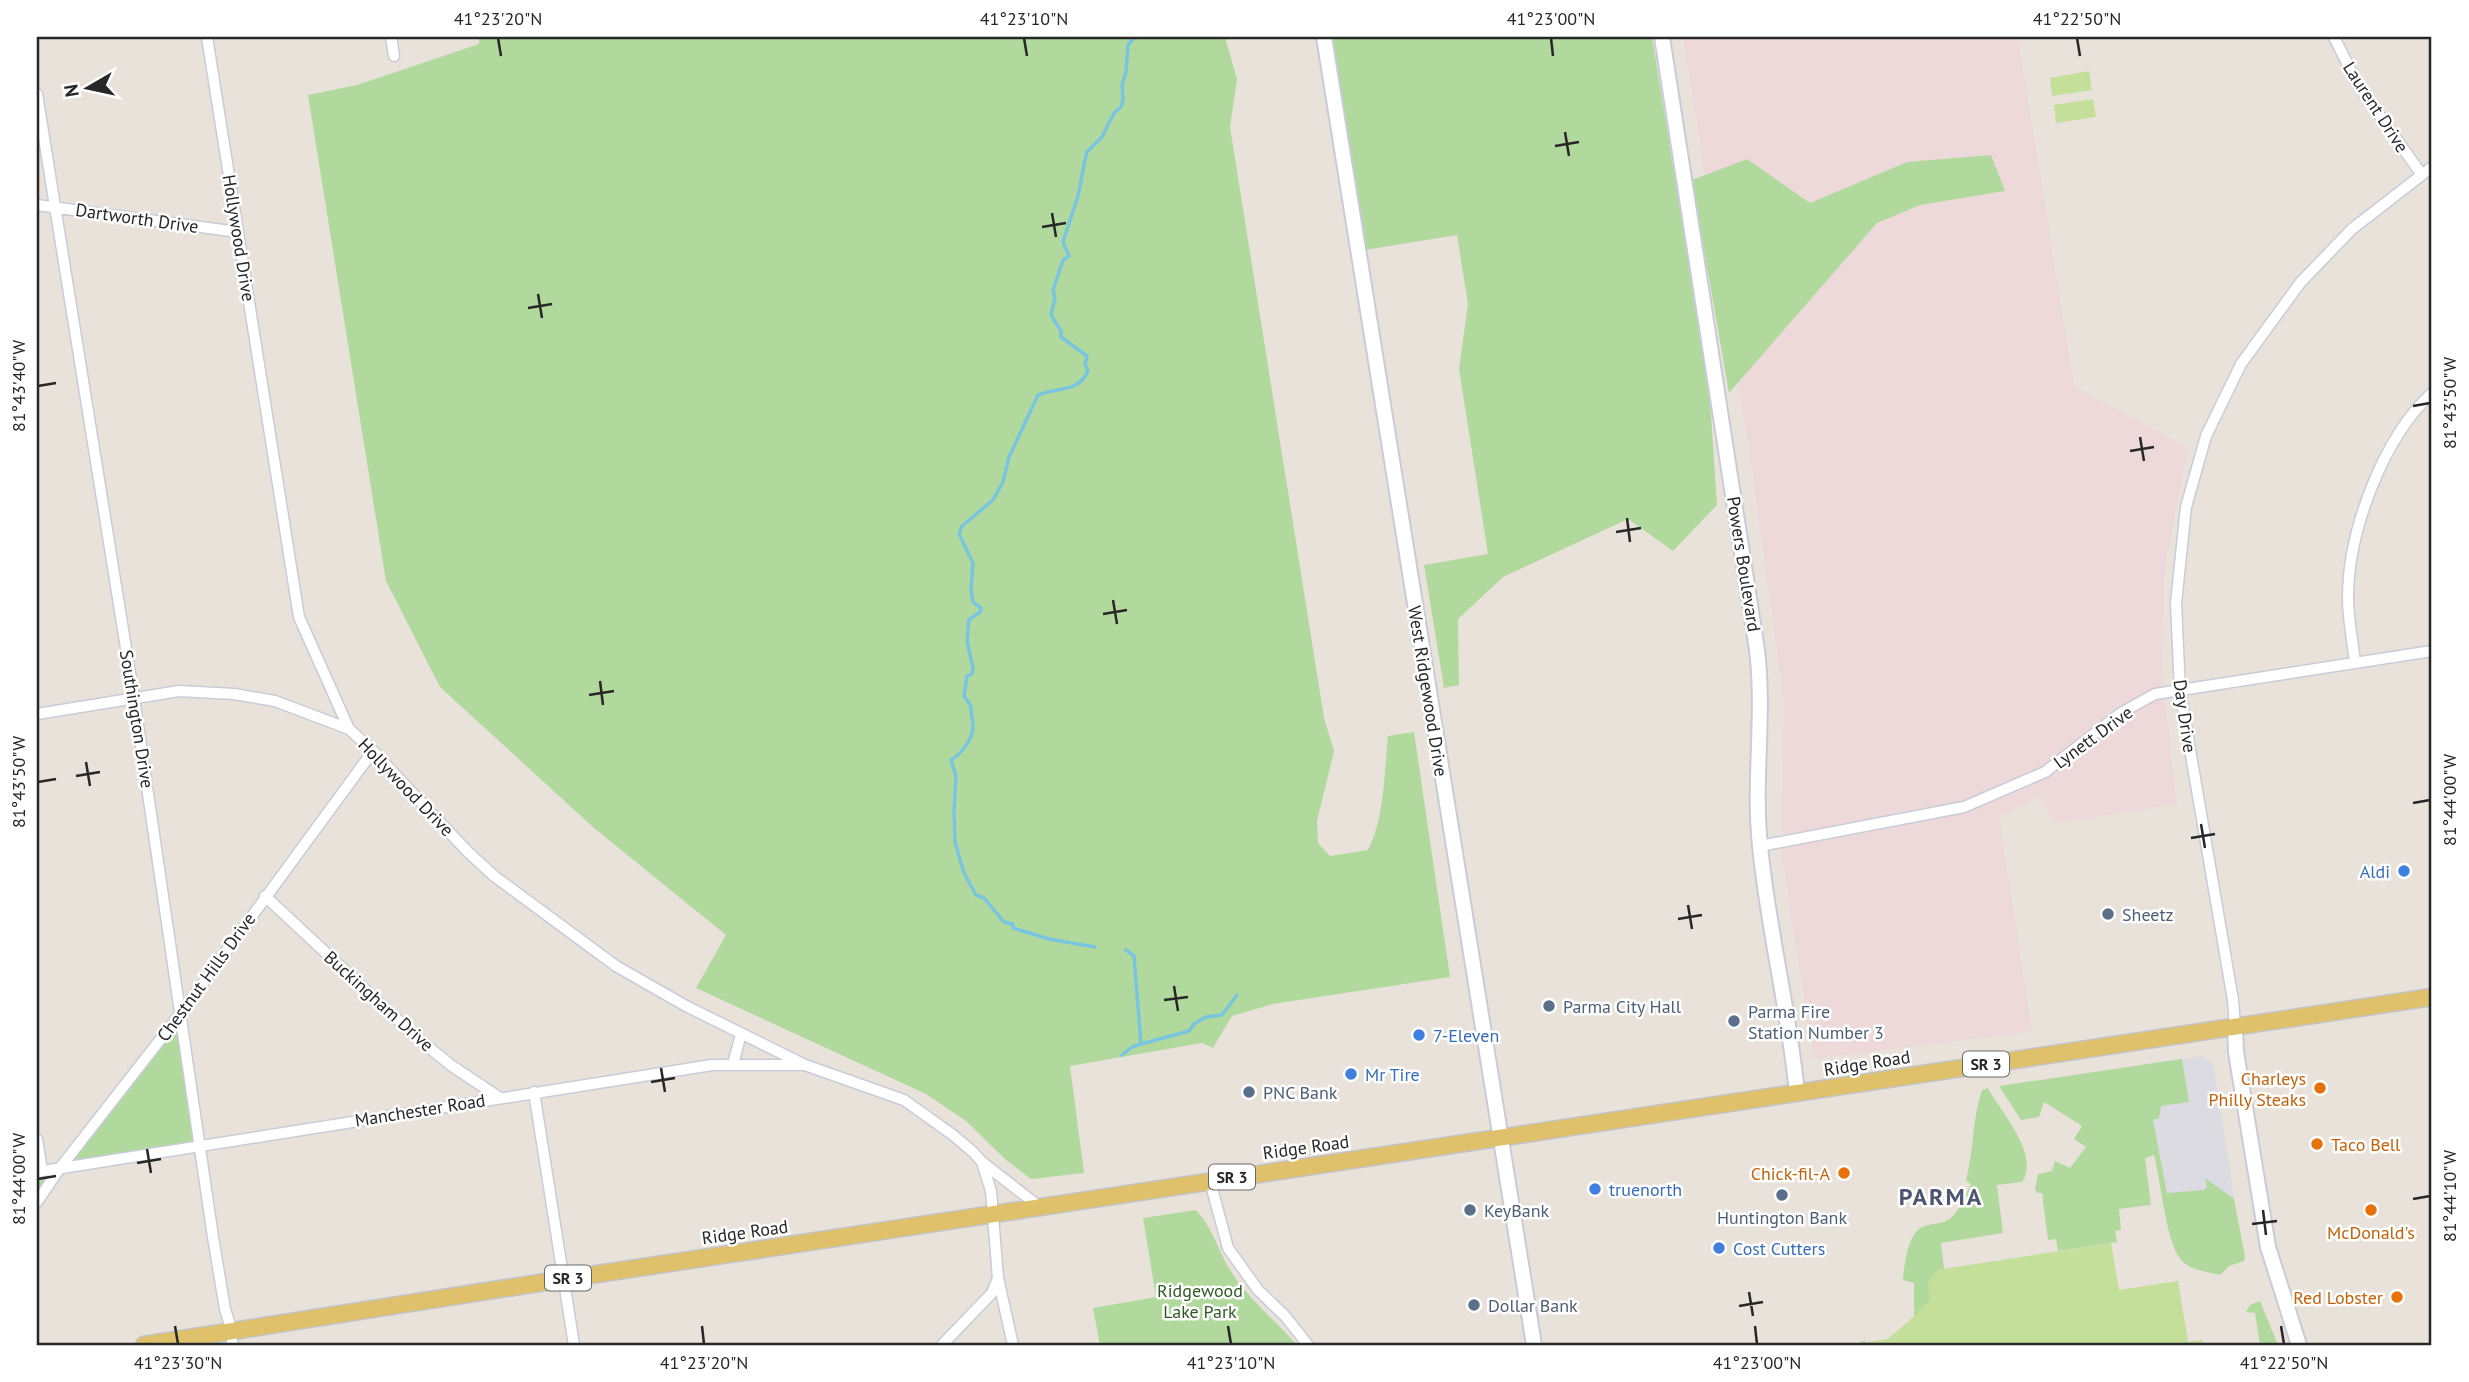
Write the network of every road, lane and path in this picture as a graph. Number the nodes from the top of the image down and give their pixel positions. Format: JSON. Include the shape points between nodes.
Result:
{"nodes":[{"id":1,"x":207,"y":37,"type":"edge"},
{"id":2,"x":391,"y":37,"type":"edge"},
{"id":3,"x":1324,"y":37,"type":"edge"},
{"id":4,"x":1662,"y":37,"type":"edge"},
{"id":5,"x":2334,"y":37,"type":"edge"},
{"id":6,"x":394,"y":56,"type":"dead end"},
{"id":7,"x":37,"y":94,"type":"edge"},
{"id":8,"x":2432,"y":167,"type":"edge"},
{"id":9,"x":2422,"y":176,"type":"junction"},
{"id":10,"x":37,"y":205,"type":"edge"},
{"id":11,"x":55,"y":206,"type":"junction"},
{"id":12,"x":238,"y":232,"type":"junction"},
{"id":13,"x":2432,"y":393,"type":"edge"},
{"id":14,"x":2432,"y":651,"type":"edge"},
{"id":15,"x":2355,"y":663,"type":"junction"},
{"id":16,"x":2180,"y":691,"type":"junction"},
{"id":17,"x":134,"y":698,"type":"junction"},
{"id":18,"x":37,"y":714,"type":"edge"},
{"id":19,"x":349,"y":729,"type":"junction"},
{"id":20,"x":373,"y":751,"type":"junction"},
{"id":21,"x":1760,"y":846,"type":"junction"},
{"id":22,"x":265,"y":896,"type":"junction"},
{"id":23,"x":2432,"y":997,"type":"edge"},
{"id":24,"x":181,"y":1013,"type":"junction"},
{"id":25,"x":2235,"y":1026,"type":"junction"},
{"id":26,"x":741,"y":1034,"type":"junction"},
{"id":27,"x":733,"y":1064,"type":"junction"},
{"id":28,"x":805,"y":1065,"type":"junction"},
{"id":29,"x":534,"y":1092,"type":"junction"},
{"id":30,"x":1797,"y":1093,"type":"junction"},
{"id":31,"x":500,"y":1098,"type":"junction"},
{"id":32,"x":37,"y":1139,"type":"edge"},
{"id":33,"x":1499,"y":1139,"type":"junction"},
{"id":34,"x":199,"y":1145,"type":"junction"},
{"id":35,"x":982,"y":1162,"type":"junction"},
{"id":36,"x":60,"y":1168,"type":"junction"},
{"id":37,"x":39,"y":1172,"type":"edge"},
{"id":38,"x":1210,"y":1181,"type":"junction"},
{"id":39,"x":37,"y":1202,"type":"edge"},
{"id":40,"x":1041,"y":1208,"type":"junction"},
{"id":41,"x":993,"y":1215,"type":"junction"},
{"id":42,"x":998,"y":1278,"type":"junction"},
{"id":43,"x":564,"y":1279,"type":"junction"},
{"id":44,"x":232,"y":1338,"type":"edge"},
{"id":45,"x":144,"y":1345,"type":"edge"},
{"id":46,"x":574,"y":1345,"type":"edge"},
{"id":47,"x":942,"y":1345,"type":"edge"},
{"id":48,"x":1013,"y":1345,"type":"edge"},
{"id":49,"x":1308,"y":1345,"type":"edge"},
{"id":50,"x":1534,"y":1345,"type":"edge"},
{"id":51,"x":2299,"y":1345,"type":"edge"}],
"edges":[{"from":1,"to":12,"type":"street","name":"Hollywood Drive"},
{"from":2,"to":6,"type":"street"},
{"from":3,"to":33,"type":"street","name":"West Ridgewood Drive"},
{"from":4,"to":21,"type":"street","name":"Powers Boulevard","via":[[1757,650]]},
{"from":5,"to":9,"type":"street","name":"Laurent Drive","via":[[2358,85]]},
{"from":7,"to":11,"type":"street","name":"Southington Drive"},
{"from":8,"to":9,"type":"street","name":"Day Drive"},
{"from":9,"to":16,"type":"street","name":"Day Drive","via":[[2352,229],[2300,283],[2241,364],[2206,436],[2184,518],[2176,603]]},
{"from":10,"to":11,"type":"street","name":"Dartworth Drive"},
{"from":11,"to":12,"type":"street","name":"Dartworth Drive"},
{"from":11,"to":17,"type":"street","name":"Southington Drive"},
{"from":12,"to":19,"type":"street","name":"Hollywood Drive","via":[[299,617]]},
{"from":13,"to":15,"type":"street","via":[[2416,408],[2388,452],[2355,542],[2348,598]]},
{"from":14,"to":15,"type":"street","name":"Lynett Drive"},
{"from":15,"to":16,"type":"street","name":"Lynett Drive"},
{"from":16,"to":21,"type":"street","name":"Lynett Drive","via":[[2155,694],[2121,713],[2045,772],[1967,806]]},
{"from":16,"to":25,"type":"street","name":"Day Drive"},
{"from":17,"to":18,"type":"street"},
{"from":17,"to":19,"type":"street","via":[[179,691],[234,694],[275,701]]},
{"from":17,"to":24,"type":"street","name":"Southington Drive"},
{"from":19,"to":20,"type":"street","name":"Hollywood Drive"},
{"from":20,"to":22,"type":"street","name":"Chestnut Hills Drive"},
{"from":20,"to":26,"type":"street","name":"Hollywood Drive","via":[[494,876],[616,966]]},
{"from":21,"to":30,"type":"street","name":"Powers Boulevard"},
{"from":22,"to":24,"type":"street","name":"Chestnut Hills Drive"},
{"from":22,"to":31,"type":"street","name":"Buckingham Drive","via":[[416,1037]]},
{"from":23,"to":25,"type":"main road","name":"Ridge Road","number":"SR 3"},
{"from":24,"to":34,"type":"street","name":"Southington Drive"},
{"from":24,"to":36,"type":"street","name":"Chestnut Hills Drive"},
{"from":25,"to":30,"type":"main road","name":"Ridge Road","number":"SR 3"},
{"from":25,"to":51,"type":"street","name":"Day Drive","via":[[2262,1218]]},
{"from":26,"to":27,"type":"street"},
{"from":26,"to":28,"type":"street","name":"Hollywood Drive"},
{"from":27,"to":28,"type":"street","name":"Manchester Road"},
{"from":27,"to":29,"type":"street","name":"Manchester Road"},
{"from":28,"to":35,"type":"street","name":"Hollywood Drive","via":[[904,1100]]},
{"from":29,"to":31,"type":"street","name":"Manchester Road"},
{"from":29,"to":43,"type":"street"},
{"from":30,"to":33,"type":"main road","name":"Ridge Road","number":"SR 3"},
{"from":31,"to":34,"type":"street","name":"Manchester Road"},
{"from":32,"to":37,"type":"street"},
{"from":33,"to":38,"type":"main road","name":"Ridge Road","number":"SR 3"},
{"from":33,"to":50,"type":"street","name":"West Ridgewood Drive"},
{"from":34,"to":36,"type":"street","name":"Manchester Road"},
{"from":34,"to":44,"type":"street","name":"Southington Drive"},
{"from":35,"to":40,"type":"street","name":"Hollywood Drive"},
{"from":35,"to":41,"type":"street"},
{"from":36,"to":37,"type":"street","name":"Manchester Road"},
{"from":36,"to":39,"type":"street","name":"Chestnut Hills Drive"},
{"from":38,"to":40,"type":"main road","name":"Ridge Road","number":"SR 3"},
{"from":38,"to":49,"type":"street","via":[[1228,1248],[1258,1290]]},
{"from":40,"to":41,"type":"main road","name":"Ridge Road","number":"SR 3"},
{"from":41,"to":42,"type":"street"},
{"from":41,"to":43,"type":"main road","name":"Ridge Road","number":"SR 3"},
{"from":42,"to":47,"type":"street","via":[[992,1293]]},
{"from":42,"to":48,"type":"street"},
{"from":43,"to":44,"type":"main road","name":"Ridge Road","number":"SR 3"},
{"from":43,"to":46,"type":"street"},
{"from":44,"to":45,"type":"main road","name":"Ridge Road","number":"SR 3"}]}
